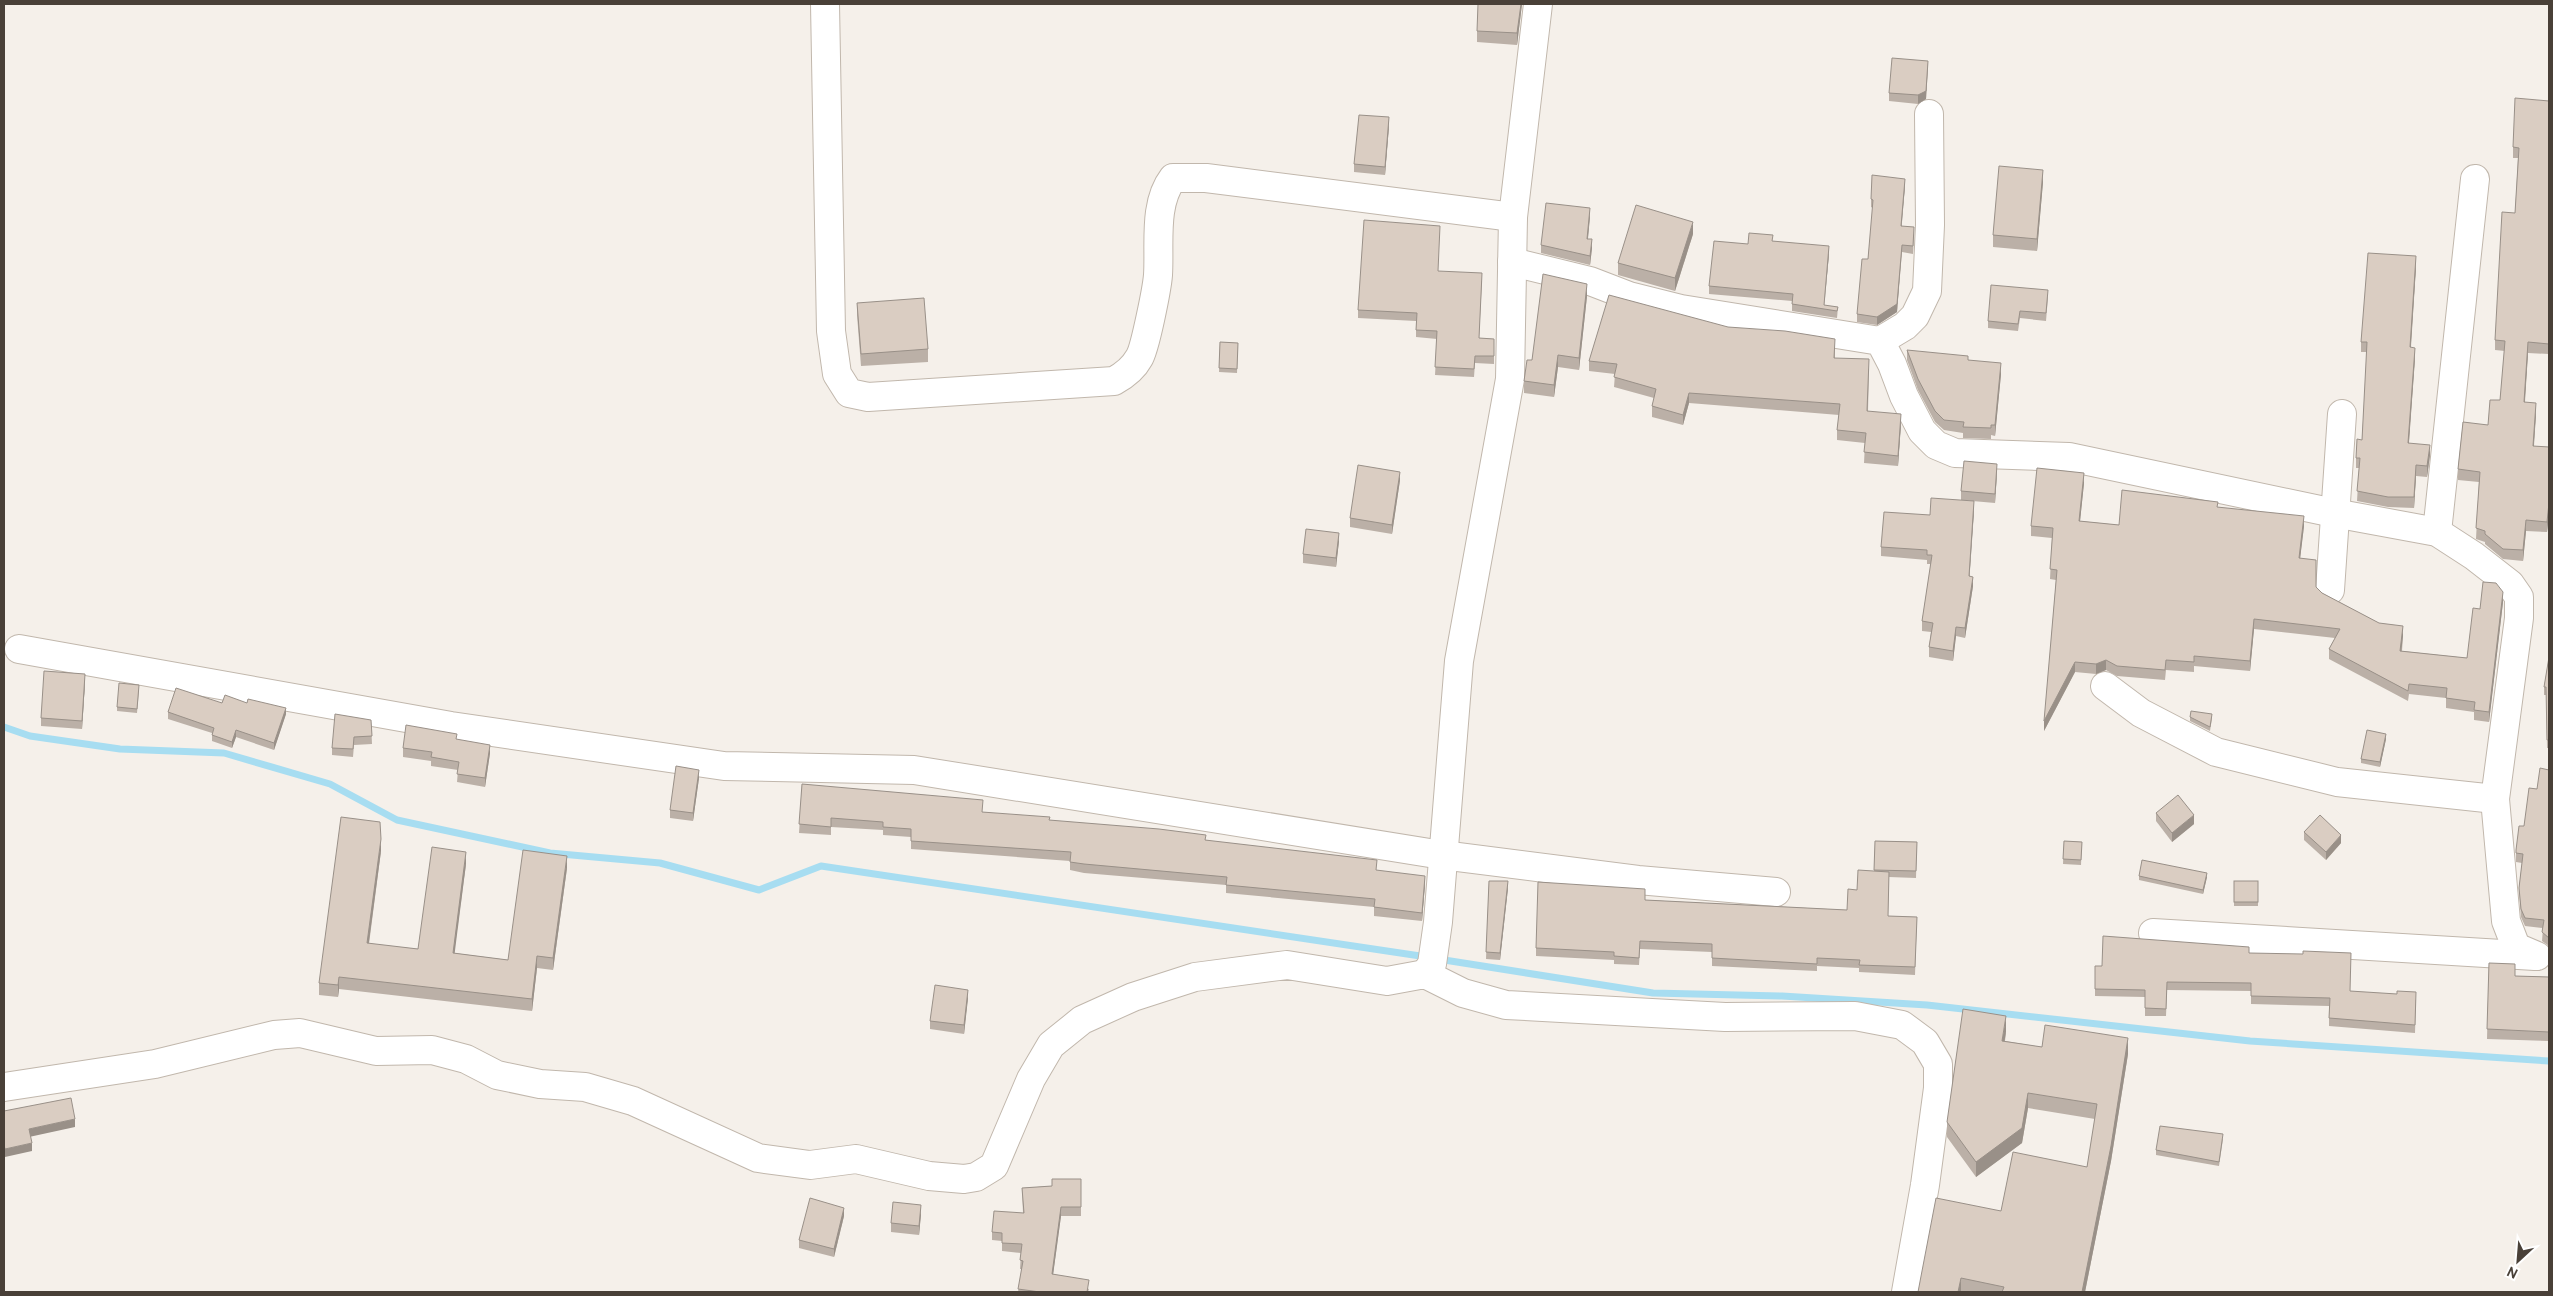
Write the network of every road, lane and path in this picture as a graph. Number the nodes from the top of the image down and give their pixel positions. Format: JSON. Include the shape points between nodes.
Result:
{"nodes":[{"id":1,"x":825,"y":4,"type":"edge"},
{"id":2,"x":1538,"y":4,"type":"edge"},
{"id":3,"x":1929,"y":114,"type":"dead end"},
{"id":4,"x":2475,"y":179,"type":"dead end"},
{"id":5,"x":1513,"y":217,"type":"junction"},
{"id":6,"x":1512,"y":262,"type":"junction"},
{"id":7,"x":1880,"y":341,"type":"junction"},
{"id":8,"x":2342,"y":414,"type":"dead end"},
{"id":9,"x":2334,"y":513,"type":"junction"},
{"id":10,"x":2437,"y":532,"type":"junction"},
{"id":11,"x":2330,"y":590,"type":"dead end"},
{"id":12,"x":19,"y":648,"type":"dead end"},
{"id":13,"x":2105,"y":686,"type":"dead end"},
{"id":14,"x":2495,"y":800,"type":"junction"},
{"id":15,"x":1442,"y":855,"type":"junction"},
{"id":16,"x":1776,"y":892,"type":"dead end"},
{"id":17,"x":2153,"y":933,"type":"dead end"},
{"id":18,"x":2543,"y":956,"type":"edge"},
{"id":19,"x":1429,"y":969,"type":"junction"},
{"id":20,"x":4,"y":1087,"type":"edge"},
{"id":21,"x":1906,"y":1292,"type":"edge"}],
"edges":[{"from":1,"to":5,"type":"street","via":[[831,331],[837,374],[848,393],[868,397],[998,390],[1114,381],[1128,374],[1140,358],[1158,276],[1163,199],[1173,178],[1206,178]]},
{"from":2,"to":5,"type":"street"},
{"from":3,"to":7,"type":"street","via":[[1930,225],[1926,291],[1915,316]]},
{"from":4,"to":10,"type":"street"},
{"from":5,"to":6,"type":"street"},
{"from":6,"to":7,"type":"street","via":[[1590,281],[1629,296],[1681,309]]},
{"from":6,"to":15,"type":"street","via":[[1510,379],[1459,661]]},
{"from":7,"to":9,"type":"street","via":[[1922,431],[1936,445],[1955,453],[2069,457]]},
{"from":8,"to":9,"type":"street"},
{"from":9,"to":10,"type":"street"},
{"from":9,"to":11,"type":"street"},
{"from":10,"to":14,"type":"street","via":[[2510,584],[2519,597]]},
{"from":12,"to":15,"type":"street","via":[[470,729],[724,766],[914,770]]},
{"from":13,"to":14,"type":"street","via":[[2142,713],[2216,752],[2337,782]]},
{"from":14,"to":18,"type":"street","via":[[2506,921],[2516,947]]},
{"from":15,"to":16,"type":"street","via":[[1638,880]]},
{"from":15,"to":19,"type":"street","via":[[1438,922]]},
{"from":17,"to":18,"type":"street"},
{"from":19,"to":20,"type":"street","via":[[1387,980],[1287,965],[1195,977],[1133,997],[1082,1020],[1051,1045],[1031,1078],[994,1166],[976,1177],[964,1179],[929,1176],[856,1159],[810,1164],[758,1158],[633,1101],[585,1087],[540,1084],[497,1074],[466,1059],[432,1050],[376,1051],[300,1033],[274,1034],[155,1064]]},
{"from":19,"to":21,"type":"street","via":[[1463,993],[1506,1005],[1725,1018],[1855,1016],[1902,1025],[1915,1033],[1925,1042],[1938,1064],[1938,1088]]}]}
